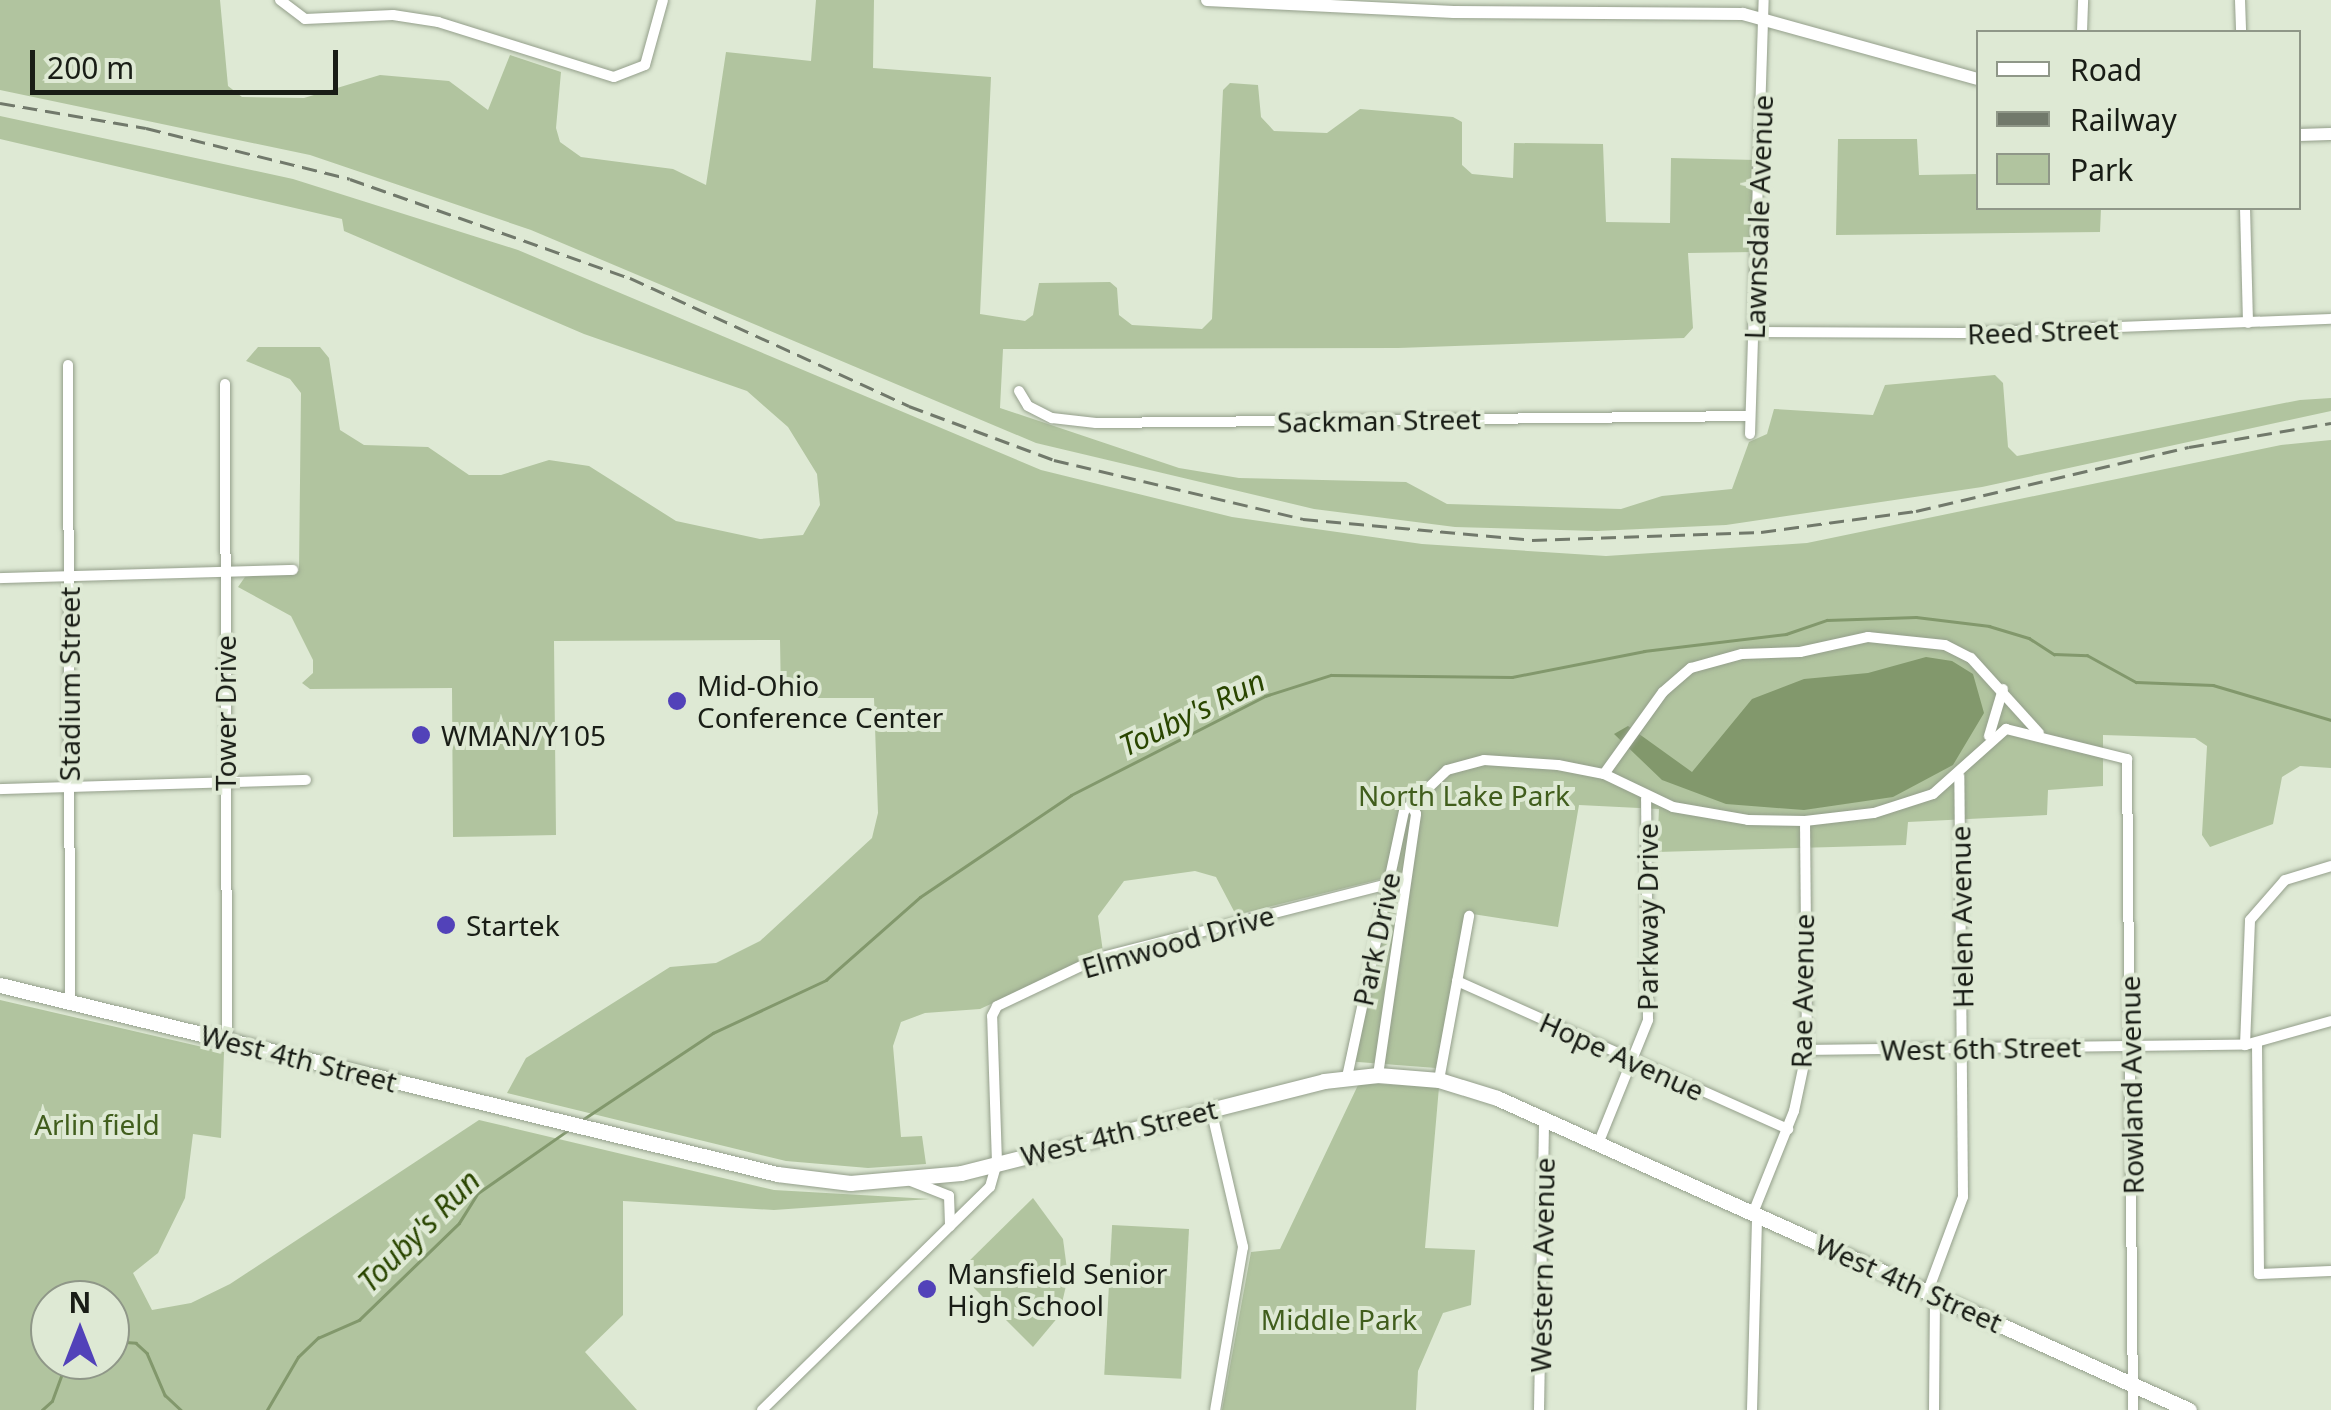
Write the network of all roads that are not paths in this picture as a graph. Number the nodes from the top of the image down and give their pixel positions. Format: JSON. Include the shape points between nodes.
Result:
{"nodes":[{"id":1,"x":280,"y":0,"type":"edge"},
{"id":2,"x":662,"y":0,"type":"edge"},
{"id":3,"x":1207,"y":0,"type":"edge"},
{"id":4,"x":1764,"y":0,"type":"edge"},
{"id":5,"x":2082,"y":0,"type":"edge"},
{"id":6,"x":2240,"y":0,"type":"edge"},
{"id":7,"x":1371,"y":4,"type":"edge"},
{"id":8,"x":1506,"y":6,"type":"edge"},
{"id":9,"x":1765,"y":18,"type":"junction"},
{"id":10,"x":2082,"y":30,"type":"edge"},
{"id":11,"x":2241,"y":30,"type":"edge"},
{"id":12,"x":1976,"y":78,"type":"edge"},
{"id":13,"x":2331,"y":134,"type":"edge"},
{"id":14,"x":2301,"y":135,"type":"edge"},
{"id":15,"x":2245,"y":210,"type":"edge"},
{"id":16,"x":2331,"y":319,"type":"edge"},
{"id":17,"x":2248,"y":323,"type":"junction"},
{"id":18,"x":1754,"y":332,"type":"junction"},
{"id":19,"x":68,"y":365,"type":"dead end"},
{"id":20,"x":225,"y":384,"type":"dead end"},
{"id":21,"x":1019,"y":391,"type":"dead end"},
{"id":22,"x":1750,"y":416,"type":"junction"},
{"id":23,"x":1750,"y":434,"type":"dead end"},
{"id":24,"x":292,"y":570,"type":"dead end"},
{"id":25,"x":226,"y":572,"type":"junction"},
{"id":26,"x":69,"y":576,"type":"junction"},
{"id":27,"x":0,"y":578,"type":"edge"},
{"id":28,"x":2004,"y":690,"type":"junction"},
{"id":29,"x":2040,"y":734,"type":"junction"},
{"id":30,"x":1988,"y":739,"type":"junction"},
{"id":31,"x":1604,"y":774,"type":"junction"},
{"id":32,"x":1959,"y":776,"type":"junction"},
{"id":33,"x":306,"y":780,"type":"dead end"},
{"id":34,"x":225,"y":784,"type":"junction"},
{"id":35,"x":69,"y":787,"type":"junction"},
{"id":36,"x":0,"y":789,"type":"edge"},
{"id":37,"x":1646,"y":799,"type":"junction"},
{"id":38,"x":1412,"y":806,"type":"junction"},
{"id":39,"x":1805,"y":821,"type":"junction"},
{"id":40,"x":2331,"y":866,"type":"edge"},
{"id":41,"x":1402,"y":880,"type":"junction"},
{"id":42,"x":1388,"y":884,"type":"junction"},
{"id":43,"x":1469,"y":916,"type":"dead end"},
{"id":44,"x":1457,"y":981,"type":"junction"},
{"id":45,"x":0,"y":985,"type":"edge"},
{"id":46,"x":70,"y":1002,"type":"junction"},
{"id":47,"x":2331,"y":1021,"type":"edge"},
{"id":48,"x":227,"y":1041,"type":"junction"},
{"id":49,"x":2251,"y":1045,"type":"junction"},
{"id":50,"x":2130,"y":1046,"type":"junction"},
{"id":51,"x":1963,"y":1048,"type":"junction"},
{"id":52,"x":1806,"y":1050,"type":"junction"},
{"id":53,"x":1634,"y":1062,"type":"junction"},
{"id":54,"x":1378,"y":1074,"type":"junction"},
{"id":55,"x":1347,"y":1077,"type":"junction"},
{"id":56,"x":1432,"y":1079,"type":"junction"},
{"id":57,"x":1211,"y":1109,"type":"junction"},
{"id":58,"x":1544,"y":1120,"type":"junction"},
{"id":59,"x":1788,"y":1130,"type":"junction"},
{"id":60,"x":1598,"y":1144,"type":"junction"},
{"id":61,"x":997,"y":1163,"type":"junction"},
{"id":62,"x":911,"y":1181,"type":"junction"},
{"id":63,"x":1755,"y":1214,"type":"junction"},
{"id":64,"x":950,"y":1227,"type":"junction"},
{"id":65,"x":2331,"y":1272,"type":"edge"},
{"id":66,"x":1932,"y":1293,"type":"junction"},
{"id":67,"x":2134,"y":1384,"type":"junction"},
{"id":68,"x":762,"y":1410,"type":"edge"},
{"id":69,"x":1214,"y":1410,"type":"edge"},
{"id":70,"x":1539,"y":1410,"type":"edge"},
{"id":71,"x":1752,"y":1410,"type":"edge"},
{"id":72,"x":1934,"y":1410,"type":"edge"},
{"id":73,"x":2133,"y":1410,"type":"edge"},
{"id":74,"x":2189,"y":1410,"type":"edge"}],
"edges":[{"from":1,"to":2,"type":"street","via":[[305,19],[393,14],[438,22],[614,76],[645,64]]},
{"from":3,"to":7,"type":"street"},
{"from":4,"to":9,"type":"street","name":"Lawnsdale Avenue"},
{"from":5,"to":10,"type":"street"},
{"from":6,"to":11,"type":"street"},
{"from":7,"to":8,"type":"street"},
{"from":8,"to":9,"type":"street"},
{"from":9,"to":12,"type":"street"},
{"from":9,"to":18,"type":"street","name":"Lawnsdale Avenue"},
{"from":13,"to":14,"type":"street"},
{"from":15,"to":17,"type":"street"},
{"from":16,"to":17,"type":"street","name":"Reed Street"},
{"from":17,"to":18,"type":"street","name":"Reed Street"},
{"from":18,"to":22,"type":"street","name":"Lawnsdale Avenue"},
{"from":19,"to":26,"type":"street","name":"Stadium Street"},
{"from":20,"to":25,"type":"street","name":"Tower Drive"},
{"from":21,"to":22,"type":"street","name":"Sackman Street","via":[[1034,411],[1096,423]]},
{"from":22,"to":23,"type":"street","name":"Lawnsdale Avenue"},
{"from":24,"to":25,"type":"street"},
{"from":25,"to":26,"type":"street"},
{"from":25,"to":34,"type":"street","name":"Tower Drive"},
{"from":26,"to":27,"type":"street"},
{"from":26,"to":35,"type":"street","name":"Stadium Street"},
{"from":28,"to":29,"type":"street"},
{"from":28,"to":30,"type":"street"},
{"from":28,"to":31,"type":"street","via":[[1978,664],[1944,645],[1868,637],[1705,662],[1674,681]]},
{"from":29,"to":30,"type":"street","via":[[2006,730]]},
{"from":29,"to":50,"type":"street","name":"Rowland Avenue","via":[[2094,756],[2127,759]]},
{"from":30,"to":32,"type":"street"},
{"from":31,"to":37,"type":"street"},
{"from":31,"to":38,"type":"street","name":"Park Drive","via":[[1536,762],[1465,763],[1437,777]]},
{"from":32,"to":39,"type":"street","via":[[1896,808]]},
{"from":32,"to":51,"type":"street","name":"Helen Avenue"},
{"from":33,"to":34,"type":"street"},
{"from":34,"to":35,"type":"street"},
{"from":34,"to":48,"type":"street","name":"Tower Drive"},
{"from":35,"to":36,"type":"street"},
{"from":35,"to":46,"type":"street","name":"Stadium Street"},
{"from":37,"to":39,"type":"street","via":[[1722,818]]},
{"from":37,"to":53,"type":"street","name":"Parkway Drive","via":[[1648,1020]]},
{"from":38,"to":41,"type":"street","name":"Park Drive","via":[[1416,814]]},
{"from":38,"to":42,"type":"street","name":"Park Drive","via":[[1404,811]]},
{"from":39,"to":52,"type":"street","name":"Rae Avenue"},
{"from":40,"to":49,"type":"street","via":[[2285,880],[2250,920]]},
{"from":41,"to":42,"type":"street","name":"Elmwood Drive"},
{"from":41,"to":54,"type":"street","name":"Park Drive"},
{"from":42,"to":55,"type":"street","name":"Park Drive"},
{"from":42,"to":61,"type":"street","name":"Elmwood Drive","via":[[1098,958],[998,1006],[992,1016]]},
{"from":43,"to":44,"type":"street"},
{"from":44,"to":53,"type":"street","name":"Hope Avenue"},
{"from":44,"to":56,"type":"street"},
{"from":45,"to":46,"type":"main road","name":"West 4th Street"},
{"from":46,"to":48,"type":"main road","name":"West 4th Street"},
{"from":47,"to":49,"type":"street","name":"West 6th Street"},
{"from":48,"to":62,"type":"main road","name":"West 4th Street","via":[[802,1178]]},
{"from":49,"to":50,"type":"street","name":"West 6th Street"},
{"from":49,"to":65,"type":"street","via":[[2259,1274]]},
{"from":50,"to":51,"type":"street","name":"West 6th Street"},
{"from":50,"to":67,"type":"street","name":"Rowland Avenue"},
{"from":51,"to":52,"type":"street","name":"West 6th Street"},
{"from":51,"to":66,"type":"street","name":"Helen Avenue","via":[[1963,1197]]},
{"from":52,"to":59,"type":"street","name":"Rae Avenue"},
{"from":53,"to":59,"type":"street","name":"Hope Avenue"},
{"from":53,"to":60,"type":"street","name":"Parkway Drive"},
{"from":54,"to":55,"type":"main road","name":"West 4th Street"},
{"from":54,"to":56,"type":"main road","name":"West 4th Street"},
{"from":55,"to":57,"type":"main road","name":"West 4th Street"},
{"from":56,"to":58,"type":"main road","name":"West 4th Street"},
{"from":57,"to":61,"type":"main road","name":"West 4th Street"},
{"from":57,"to":69,"type":"street","via":[[1243,1247]]},
{"from":58,"to":60,"type":"main road","name":"West 4th Street"},
{"from":58,"to":70,"type":"street","name":"Western Avenue"},
{"from":59,"to":63,"type":"street","name":"Rae Avenue"},
{"from":60,"to":63,"type":"main road","name":"West 4th Street"},
{"from":61,"to":62,"type":"main road","name":"West 4th Street"},
{"from":61,"to":64,"type":"street","via":[[990,1187]]},
{"from":62,"to":64,"type":"street","via":[[949,1196]]},
{"from":63,"to":66,"type":"main road","name":"West 4th Street"},
{"from":63,"to":71,"type":"street","name":"Rae Avenue"},
{"from":64,"to":68,"type":"street"},
{"from":66,"to":67,"type":"main road","name":"West 4th Street"},
{"from":66,"to":72,"type":"street","name":"Helen Avenue"},
{"from":67,"to":73,"type":"street","name":"Rowland Avenue"},
{"from":67,"to":74,"type":"main road","name":"West 4th Street"}]}
